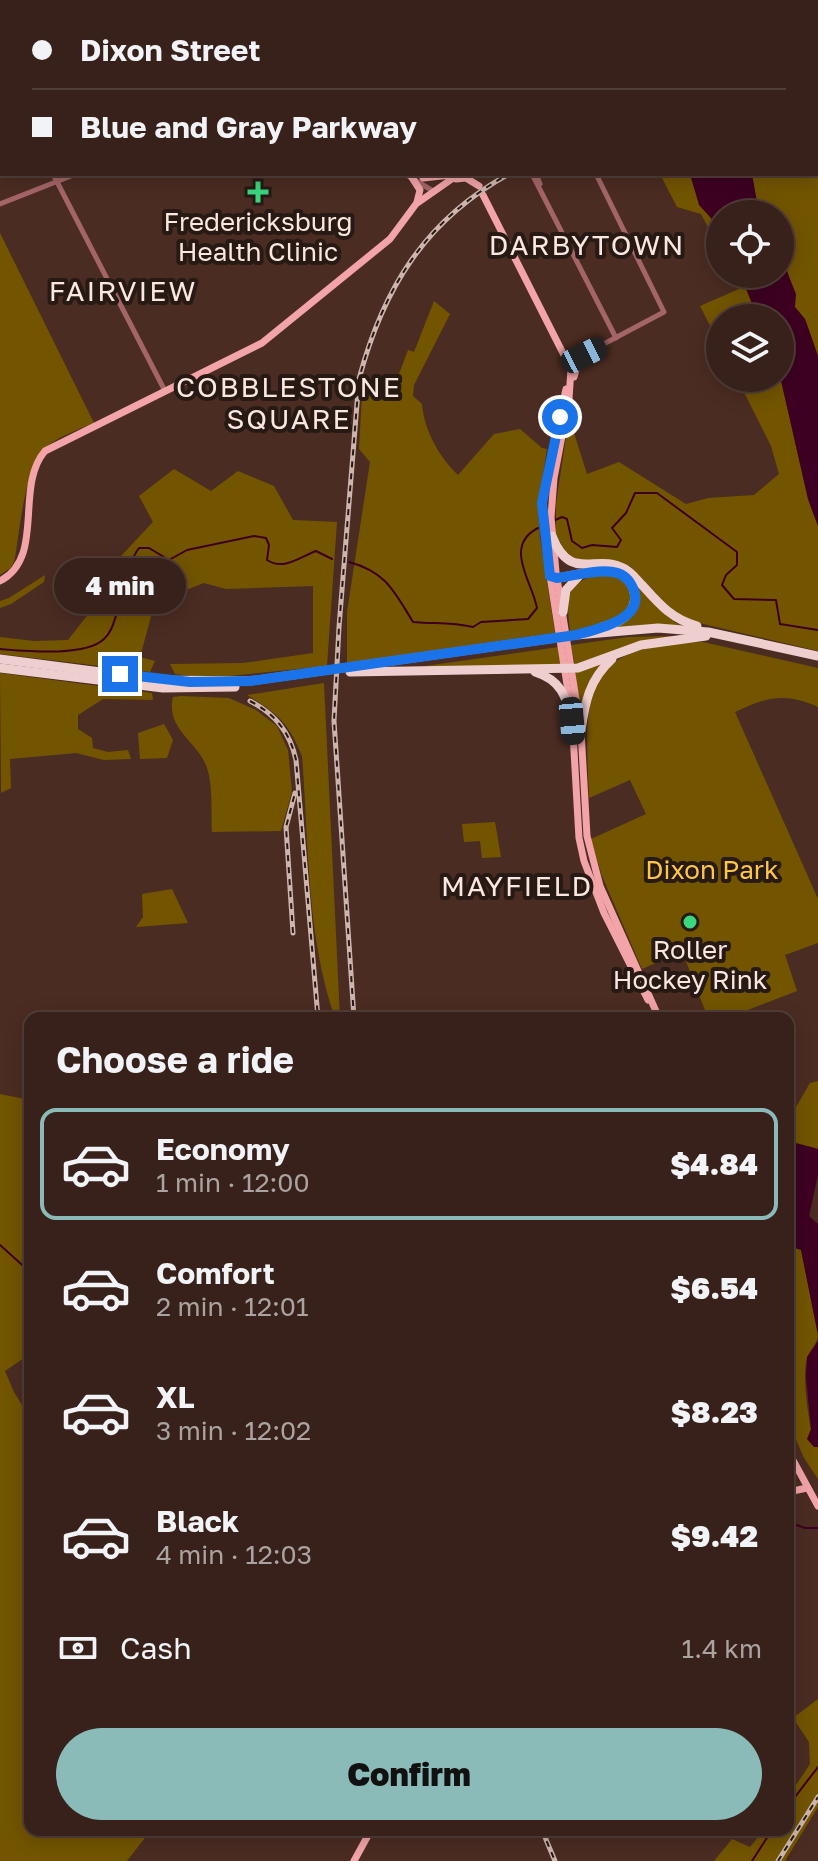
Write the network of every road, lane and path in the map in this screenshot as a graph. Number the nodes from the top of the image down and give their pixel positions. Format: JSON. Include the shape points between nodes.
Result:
{"nodes":[{"id":1,"x":54,"y":176,"type":"edge"},
{"id":2,"x":72,"y":176,"type":"edge"},
{"id":3,"x":74,"y":176,"type":"edge"},
{"id":4,"x":410,"y":176,"type":"edge"},
{"id":5,"x":410,"y":176,"type":"edge"},
{"id":6,"x":414,"y":176,"type":"edge"},
{"id":7,"x":476,"y":176,"type":"edge"},
{"id":8,"x":535,"y":176,"type":"edge"},
{"id":9,"x":597,"y":176,"type":"edge"},
{"id":10,"x":451,"y":177,"type":"edge"},
{"id":11,"x":423,"y":178,"type":"junction"},
{"id":12,"x":57,"y":183,"type":"junction"},
{"id":13,"x":433,"y":191,"type":"junction"},
{"id":14,"x":63,"y":192,"type":"junction"},
{"id":15,"x":483,"y":195,"type":"dead end"},
{"id":16,"x":0,"y":204,"type":"edge"},
{"id":17,"x":416,"y":204,"type":"junction"},
{"id":18,"x":616,"y":338,"type":"junction"},
{"id":19,"x":584,"y":355,"type":"junction"},
{"id":20,"x":568,"y":363,"type":"junction"},
{"id":21,"x":165,"y":391,"type":"junction"},
{"id":22,"x":569,"y":399,"type":"junction"},
{"id":23,"x":548,"y":538,"type":"junction"},
{"id":24,"x":594,"y":565,"type":"junction"},
{"id":25,"x":554,"y":575,"type":"junction"},
{"id":26,"x":582,"y":575,"type":"junction"},
{"id":27,"x":0,"y":581,"type":"edge"},
{"id":28,"x":563,"y":612,"type":"junction"},
{"id":29,"x":706,"y":636,"type":"junction"},
{"id":30,"x":735,"y":637,"type":"junction"},
{"id":31,"x":576,"y":638,"type":"junction"},
{"id":32,"x":619,"y":654,"type":"junction"},
{"id":33,"x":818,"y":658,"type":"edge"},
{"id":34,"x":0,"y":659,"type":"edge"},
{"id":35,"x":568,"y":667,"type":"junction"},
{"id":36,"x":0,"y":668,"type":"edge"},
{"id":37,"x":350,"y":670,"type":"junction"},
{"id":38,"x":524,"y":670,"type":"junction"},
{"id":39,"x":309,"y":675,"type":"junction"},
{"id":40,"x":572,"y":721,"type":"junction"},
{"id":41,"x":581,"y":731,"type":"junction"},
{"id":42,"x":653,"y":1007,"type":"junction"},
{"id":43,"x":656,"y":1012,"type":"edge"},
{"id":44,"x":794,"y":1463,"type":"edge"},
{"id":45,"x":807,"y":1488,"type":"junction"},
{"id":46,"x":794,"y":1491,"type":"edge"},
{"id":47,"x":818,"y":1506,"type":"edge"},
{"id":48,"x":368,"y":1836,"type":"edge"},
{"id":49,"x":354,"y":1861,"type":"edge"}],
"edges":[{"from":1,"to":12,"type":"street"},
{"from":2,"to":12,"type":"street"},
{"from":3,"to":14,"type":"street"},
{"from":4,"to":13,"type":"street"},
{"from":5,"to":17,"type":"main road","via":[[420,190]]},
{"from":6,"to":11,"type":"street"},
{"from":7,"to":10,"type":"main road","via":[[479,186]]},
{"from":8,"to":18,"type":"street"},
{"from":9,"to":18,"type":"street","via":[[664,312]]},
{"from":10,"to":11,"type":"main road"},
{"from":10,"to":13,"type":"main road"},
{"from":11,"to":13,"type":"street"},
{"from":12,"to":14,"type":"street"},
{"from":12,"to":16,"type":"street"},
{"from":13,"to":17,"type":"main road"},
{"from":14,"to":21,"type":"street"},
{"from":15,"to":20,"type":"main road"},
{"from":17,"to":21,"type":"main road","via":[[390,239],[265,341]]},
{"from":18,"to":19,"type":"street"},
{"from":19,"to":20,"type":"street"},
{"from":19,"to":22,"type":"main road"},
{"from":20,"to":22,"type":"main road"},
{"from":20,"to":23,"type":"main road","via":[[545,484],[542,512]]},
{"from":21,"to":27,"type":"main road","via":[[45,451],[35,467],[21,559]]},
{"from":22,"to":23,"type":"main road"},
{"from":23,"to":24,"type":"highway","via":[[566,559]]},
{"from":23,"to":25,"type":"main road"},
{"from":24,"to":25,"type":"highway"},
{"from":24,"to":30,"type":"highway","via":[[630,572],[683,623]]},
{"from":25,"to":26,"type":"highway"},
{"from":25,"to":28,"type":"main road"},
{"from":25,"to":35,"type":"main road"},
{"from":26,"to":28,"type":"highway","via":[[566,590]]},
{"from":26,"to":31,"type":"highway","via":[[620,574],[631,583],[635,596],[621,620]]},
{"from":28,"to":35,"type":"main road"},
{"from":29,"to":31,"type":"highway"},
{"from":29,"to":32,"type":"highway","via":[[655,642]]},
{"from":29,"to":33,"type":"highway"},
{"from":30,"to":31,"type":"highway","via":[[658,628]]},
{"from":30,"to":33,"type":"highway"},
{"from":31,"to":37,"type":"highway"},
{"from":32,"to":35,"type":"highway"},
{"from":32,"to":41,"type":"highway","via":[[590,688]]},
{"from":34,"to":39,"type":"highway","via":[[190,682]]},
{"from":35,"to":38,"type":"highway"},
{"from":35,"to":40,"type":"main road"},
{"from":35,"to":41,"type":"main road"},
{"from":36,"to":39,"type":"highway","via":[[178,689],[225,688]]},
{"from":37,"to":38,"type":"highway"},
{"from":37,"to":39,"type":"highway"},
{"from":38,"to":40,"type":"highway","via":[[558,684]]},
{"from":40,"to":42,"type":"main road","via":[[584,861]]},
{"from":41,"to":42,"type":"main road","via":[[590,855]]},
{"from":42,"to":43,"type":"main road"},
{"from":44,"to":45,"type":"main road"},
{"from":45,"to":46,"type":"main road"},
{"from":45,"to":47,"type":"main road"},
{"from":48,"to":49,"type":"main road"}]}
